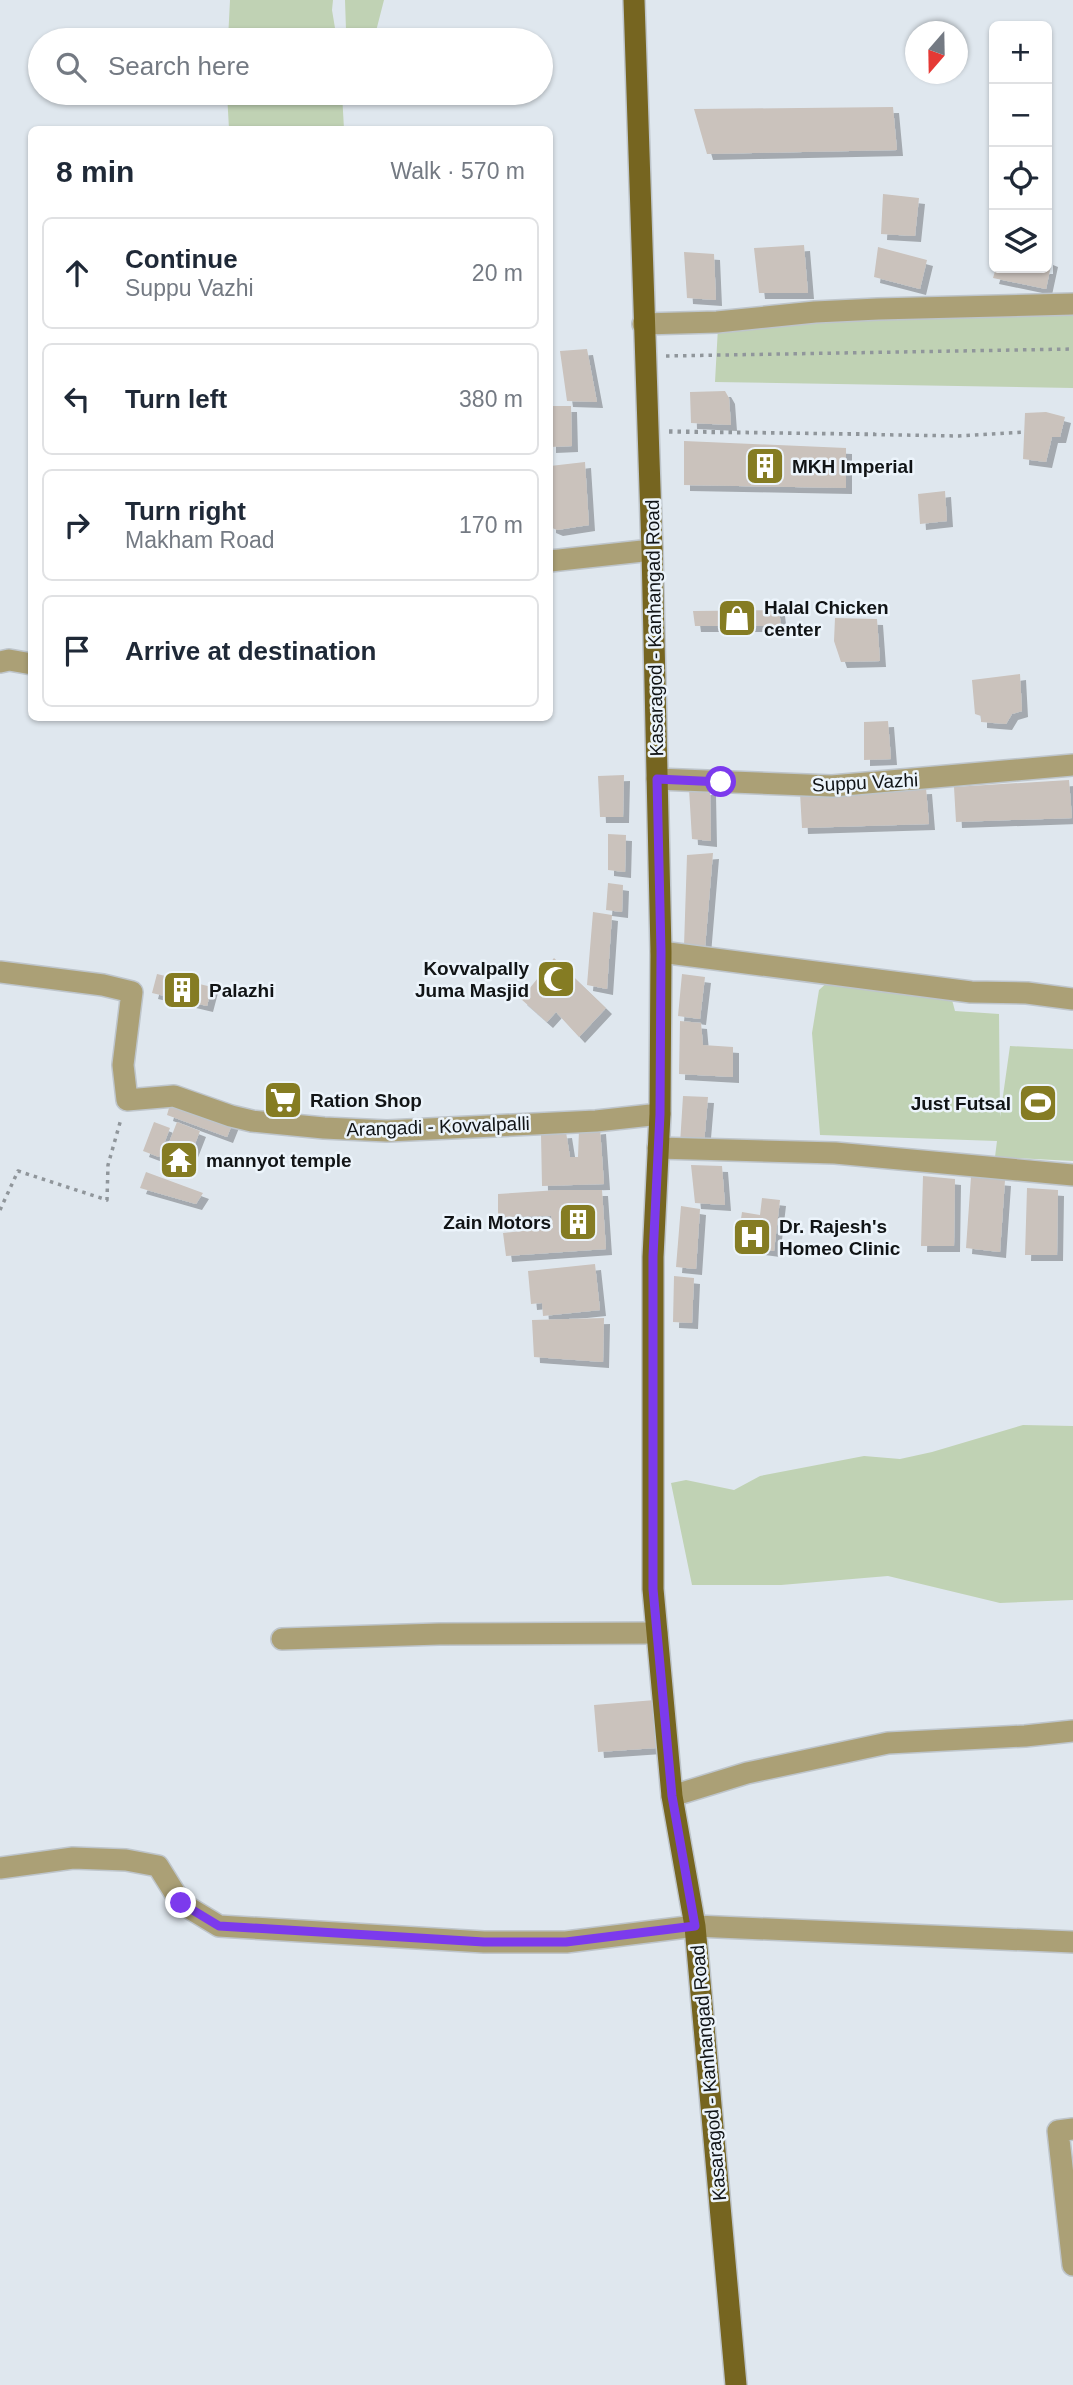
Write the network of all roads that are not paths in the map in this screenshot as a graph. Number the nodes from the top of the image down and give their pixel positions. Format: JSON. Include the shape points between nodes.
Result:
{"nodes":[{"id":1,"x":634,"y":0,"type":"edge"},
{"id":2,"x":1073,"y":304,"type":"edge"},
{"id":3,"x":643,"y":324,"type":"junction"},
{"id":4,"x":652,"y":550,"type":"junction"},
{"id":5,"x":553,"y":561,"type":"edge"},
{"id":6,"x":0,"y":662,"type":"edge"},
{"id":7,"x":28,"y":663,"type":"edge"},
{"id":8,"x":1073,"y":765,"type":"edge"},
{"id":9,"x":657,"y":779,"type":"junction"},
{"id":10,"x":661,"y":952,"type":"junction"},
{"id":11,"x":0,"y":972,"type":"edge"},
{"id":12,"x":1073,"y":999,"type":"edge"},
{"id":13,"x":660,"y":1114,"type":"junction"},
{"id":14,"x":658,"y":1148,"type":"junction"},
{"id":15,"x":1073,"y":1175,"type":"edge"},
{"id":16,"x":657,"y":1633,"type":"junction"},
{"id":17,"x":282,"y":1639,"type":"dead end"},
{"id":18,"x":1073,"y":1731,"type":"edge"},
{"id":19,"x":672,"y":1796,"type":"junction"},
{"id":20,"x":0,"y":1868,"type":"edge"},
{"id":21,"x":695,"y":1926,"type":"junction"},
{"id":22,"x":1073,"y":1942,"type":"edge"},
{"id":23,"x":1073,"y":2129,"type":"edge"},
{"id":24,"x":1073,"y":2265,"type":"edge"},
{"id":25,"x":736,"y":2385,"type":"edge"}],
"edges":[{"from":1,"to":3,"type":"main road","name":"Kasaragod - Kanhangad Road"},
{"from":2,"to":3,"type":"street","via":[[878,309]]},
{"from":3,"to":4,"type":"main road","name":"Kasaragod - Kanhangad Road"},
{"from":4,"to":5,"type":"street"},
{"from":4,"to":9,"type":"main road","name":"Kasaragod - Kanhangad Road"},
{"from":6,"to":7,"type":"street"},
{"from":8,"to":9,"type":"street","name":"Suppu Vazhi","via":[[832,786]]},
{"from":9,"to":10,"type":"main road","name":"Kasaragod - Kanhangad Road"},
{"from":10,"to":12,"type":"street","via":[[971,992]]},
{"from":10,"to":13,"type":"main road","name":"Kasaragod - Kanhangad Road"},
{"from":11,"to":13,"type":"street","name":"Arangadi - Kovvalpalli","via":[[132,992],[123,1065],[127,1100],[174,1096],[252,1121],[387,1131]]},
{"from":13,"to":14,"type":"main road","name":"Kasaragod - Kanhangad Road"},
{"from":14,"to":15,"type":"street","via":[[835,1153]]},
{"from":14,"to":16,"type":"main road","name":"Kasaragod - Kanhangad Road","via":[[653,1256],[653,1589]]},
{"from":16,"to":17,"type":"street"},
{"from":16,"to":19,"type":"main road","name":"Kasaragod - Kanhangad Road"},
{"from":18,"to":19,"type":"street","via":[[888,1743],[747,1773]]},
{"from":19,"to":21,"type":"main road","name":"Kasaragod - Kanhangad Road"},
{"from":20,"to":21,"type":"street","via":[[73,1858],[158,1866],[181,1903],[219,1926],[484,1942],[566,1942]]},
{"from":21,"to":22,"type":"street"},
{"from":21,"to":25,"type":"main road","name":"Kasaragod - Kanhangad Road"},
{"from":23,"to":24,"type":"street","via":[[1058,2131]]}]}
